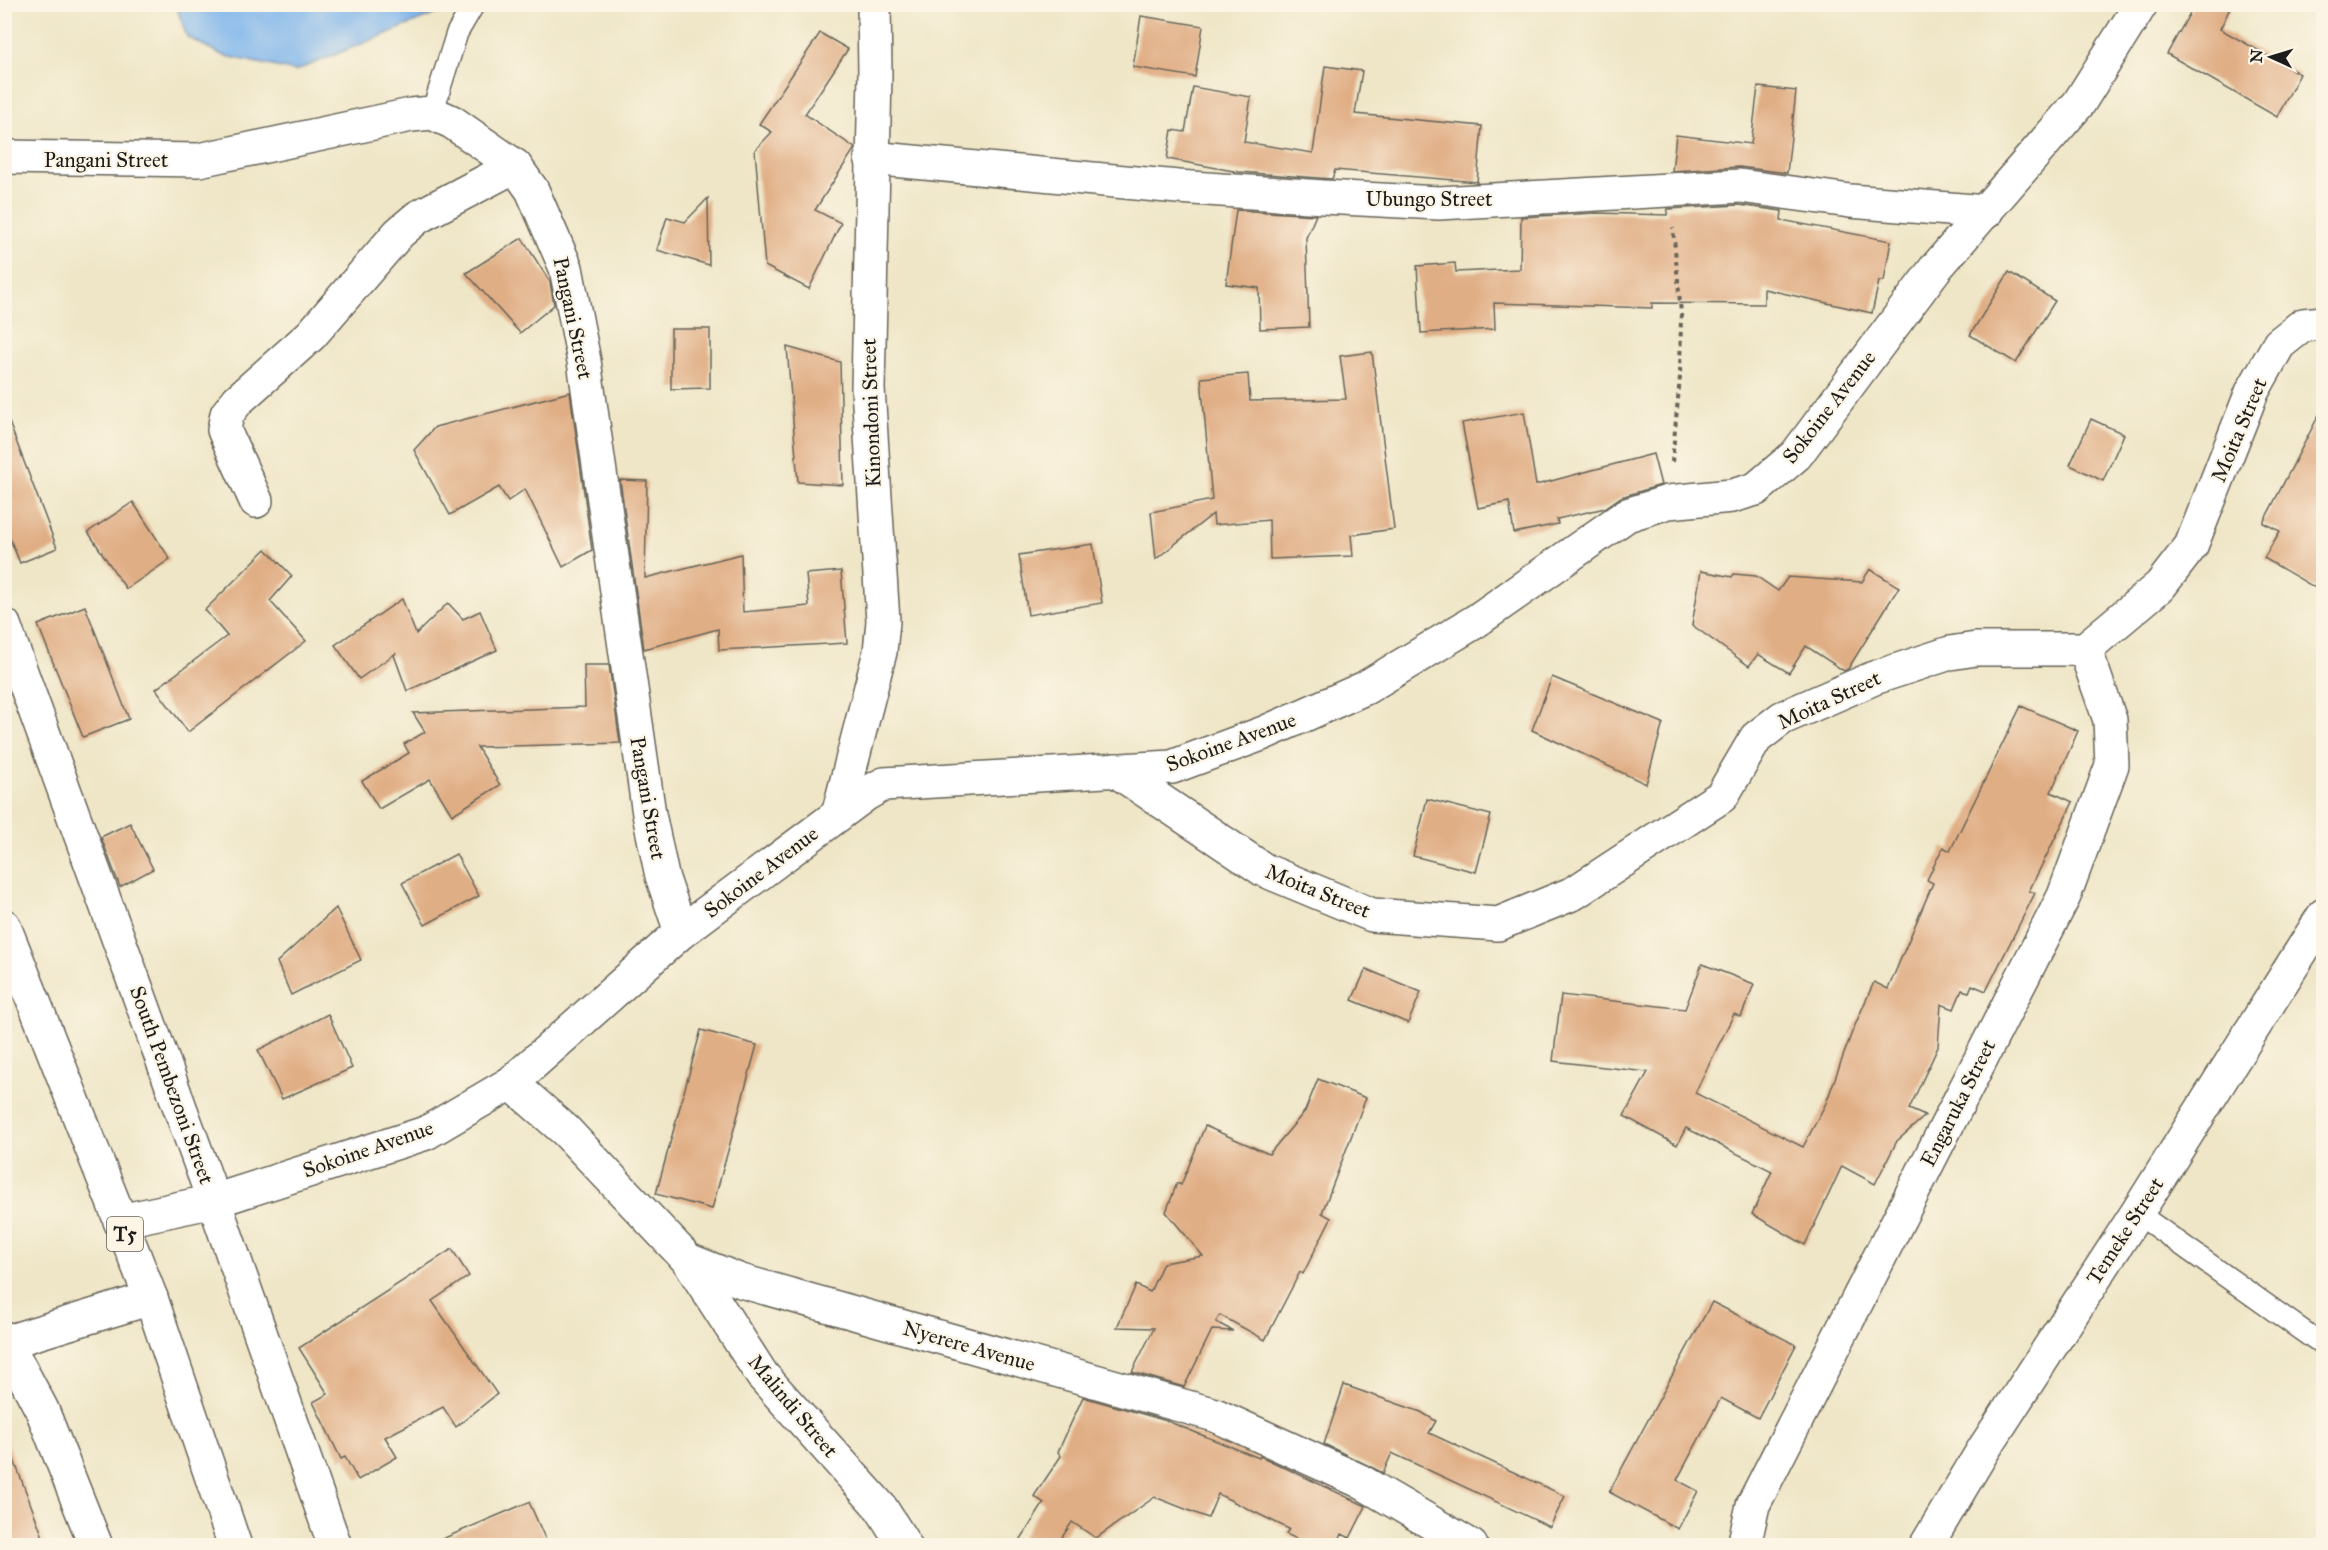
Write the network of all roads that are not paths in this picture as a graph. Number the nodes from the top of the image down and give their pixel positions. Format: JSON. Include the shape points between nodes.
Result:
{"nodes":[{"id":1,"x":474,"y":4,"type":"edge"},
{"id":2,"x":874,"y":4,"type":"edge"},
{"id":3,"x":2141,"y":4,"type":"edge"},
{"id":4,"x":432,"y":113,"type":"junction"},
{"id":5,"x":4,"y":157,"type":"edge"},
{"id":6,"x":871,"y":158,"type":"junction"},
{"id":7,"x":515,"y":166,"type":"junction"},
{"id":8,"x":1986,"y":212,"type":"junction"},
{"id":9,"x":2324,"y":323,"type":"edge"},
{"id":10,"x":256,"y":501,"type":"dead end"},
{"id":11,"x":4,"y":625,"type":"edge"},
{"id":12,"x":2085,"y":649,"type":"junction"},
{"id":13,"x":1115,"y":770,"type":"junction"},
{"id":14,"x":838,"y":815,"type":"junction"},
{"id":15,"x":2324,"y":915,"type":"edge"},
{"id":16,"x":4,"y":926,"type":"edge"},
{"id":17,"x":681,"y":932,"type":"junction"},
{"id":18,"x":512,"y":1083,"type":"junction"},
{"id":19,"x":214,"y":1200,"type":"junction"},
{"id":20,"x":2137,"y":1213,"type":"junction"},
{"id":21,"x":120,"y":1221,"type":"junction"},
{"id":22,"x":688,"y":1260,"type":"junction"},
{"id":23,"x":151,"y":1298,"type":"junction"},
{"id":24,"x":5,"y":1341,"type":"edge"},
{"id":25,"x":2324,"y":1346,"type":"edge"},
{"id":26,"x":96,"y":1545,"type":"edge"},
{"id":27,"x":235,"y":1545,"type":"edge"},
{"id":28,"x":335,"y":1545,"type":"edge"},
{"id":29,"x":905,"y":1545,"type":"edge"},
{"id":30,"x":1471,"y":1545,"type":"edge"},
{"id":31,"x":1744,"y":1545,"type":"edge"},
{"id":32,"x":1926,"y":1545,"type":"edge"}],
"edges":[{"from":1,"to":4,"type":"lane","via":[[457,33]]},
{"from":2,"to":6,"type":"main road","name":"Kinondoni Street"},
{"from":3,"to":8,"type":"main road","name":"Sokoine Avenue","via":[[2079,103]]},
{"from":4,"to":5,"type":"main road","name":"Pangani Street","via":[[200,160]]},
{"from":4,"to":7,"type":"main road","name":"Pangani Street","via":[[452,122]]},
{"from":6,"to":8,"type":"main road","name":"Ubungo Street","via":[[1178,187],[1439,203],[1740,186],[1850,201]]},
{"from":6,"to":14,"type":"main road","name":"Kinondoni Street","via":[[868,389],[883,621],[880,652]]},
{"from":7,"to":10,"type":"main road","via":[[417,217],[311,335],[227,414],[224,430]]},
{"from":7,"to":17,"type":"main road","name":"Pangani Street","via":[[532,190],[566,268],[584,361],[649,814],[662,876]]},
{"from":8,"to":13,"type":"main road","name":"Sokoine Avenue","via":[[1935,269],[1796,455],[1756,489],[1732,496],[1668,502],[1627,515],[1476,621],[1365,688],[1264,733],[1172,767]]},
{"from":9,"to":12,"type":"main road","name":"Moita Street","via":[[2303,325],[2279,344],[2252,392],[2191,546],[2160,586]]},
{"from":11,"to":19,"type":"main road","name":"South Pembezoni Street"},
{"from":12,"to":13,"type":"main road","name":"Moita Street","via":[[1950,653],[1874,678],[1782,718],[1756,738],[1722,796],[1574,893],[1498,924],[1372,915],[1264,870]]},
{"from":12,"to":31,"type":"main road","name":"Engaruka Street","via":[[2110,720],[2112,765],[2064,896],[1754,1505]]},
{"from":13,"to":14,"type":"main road","name":"Sokoine Avenue","via":[[901,781],[884,784]]},
{"from":14,"to":17,"type":"main road","name":"Sokoine Avenue"},
{"from":15,"to":20,"type":"main road","name":"Temeke Street"},
{"from":16,"to":21,"type":"main road","number":"T5"},
{"from":17,"to":18,"type":"main road","name":"Sokoine Avenue"},
{"from":18,"to":19,"type":"main road","name":"Sokoine Avenue","via":[[426,1133]]},
{"from":18,"to":22,"type":"main road","name":"Nyerere Avenue","via":[[566,1131]]},
{"from":19,"to":21,"type":"main road","name":"Sokoine Avenue"},
{"from":19,"to":28,"type":"main road","name":"South Pembezoni Street"},
{"from":20,"to":25,"type":"lane"},
{"from":20,"to":32,"type":"main road","name":"Temeke Street"},
{"from":21,"to":23,"type":"main road","number":"T5"},
{"from":22,"to":29,"type":"main road","name":"Malindi Street","via":[[762,1375],[880,1508]]},
{"from":22,"to":30,"type":"main road","name":"Nyerere Avenue","via":[[741,1281],[1215,1415],[1360,1481]]},
{"from":23,"to":24,"type":"main road"},
{"from":23,"to":27,"type":"main road","number":"T5"},
{"from":24,"to":26,"type":"main road","via":[[42,1410]]}]}
